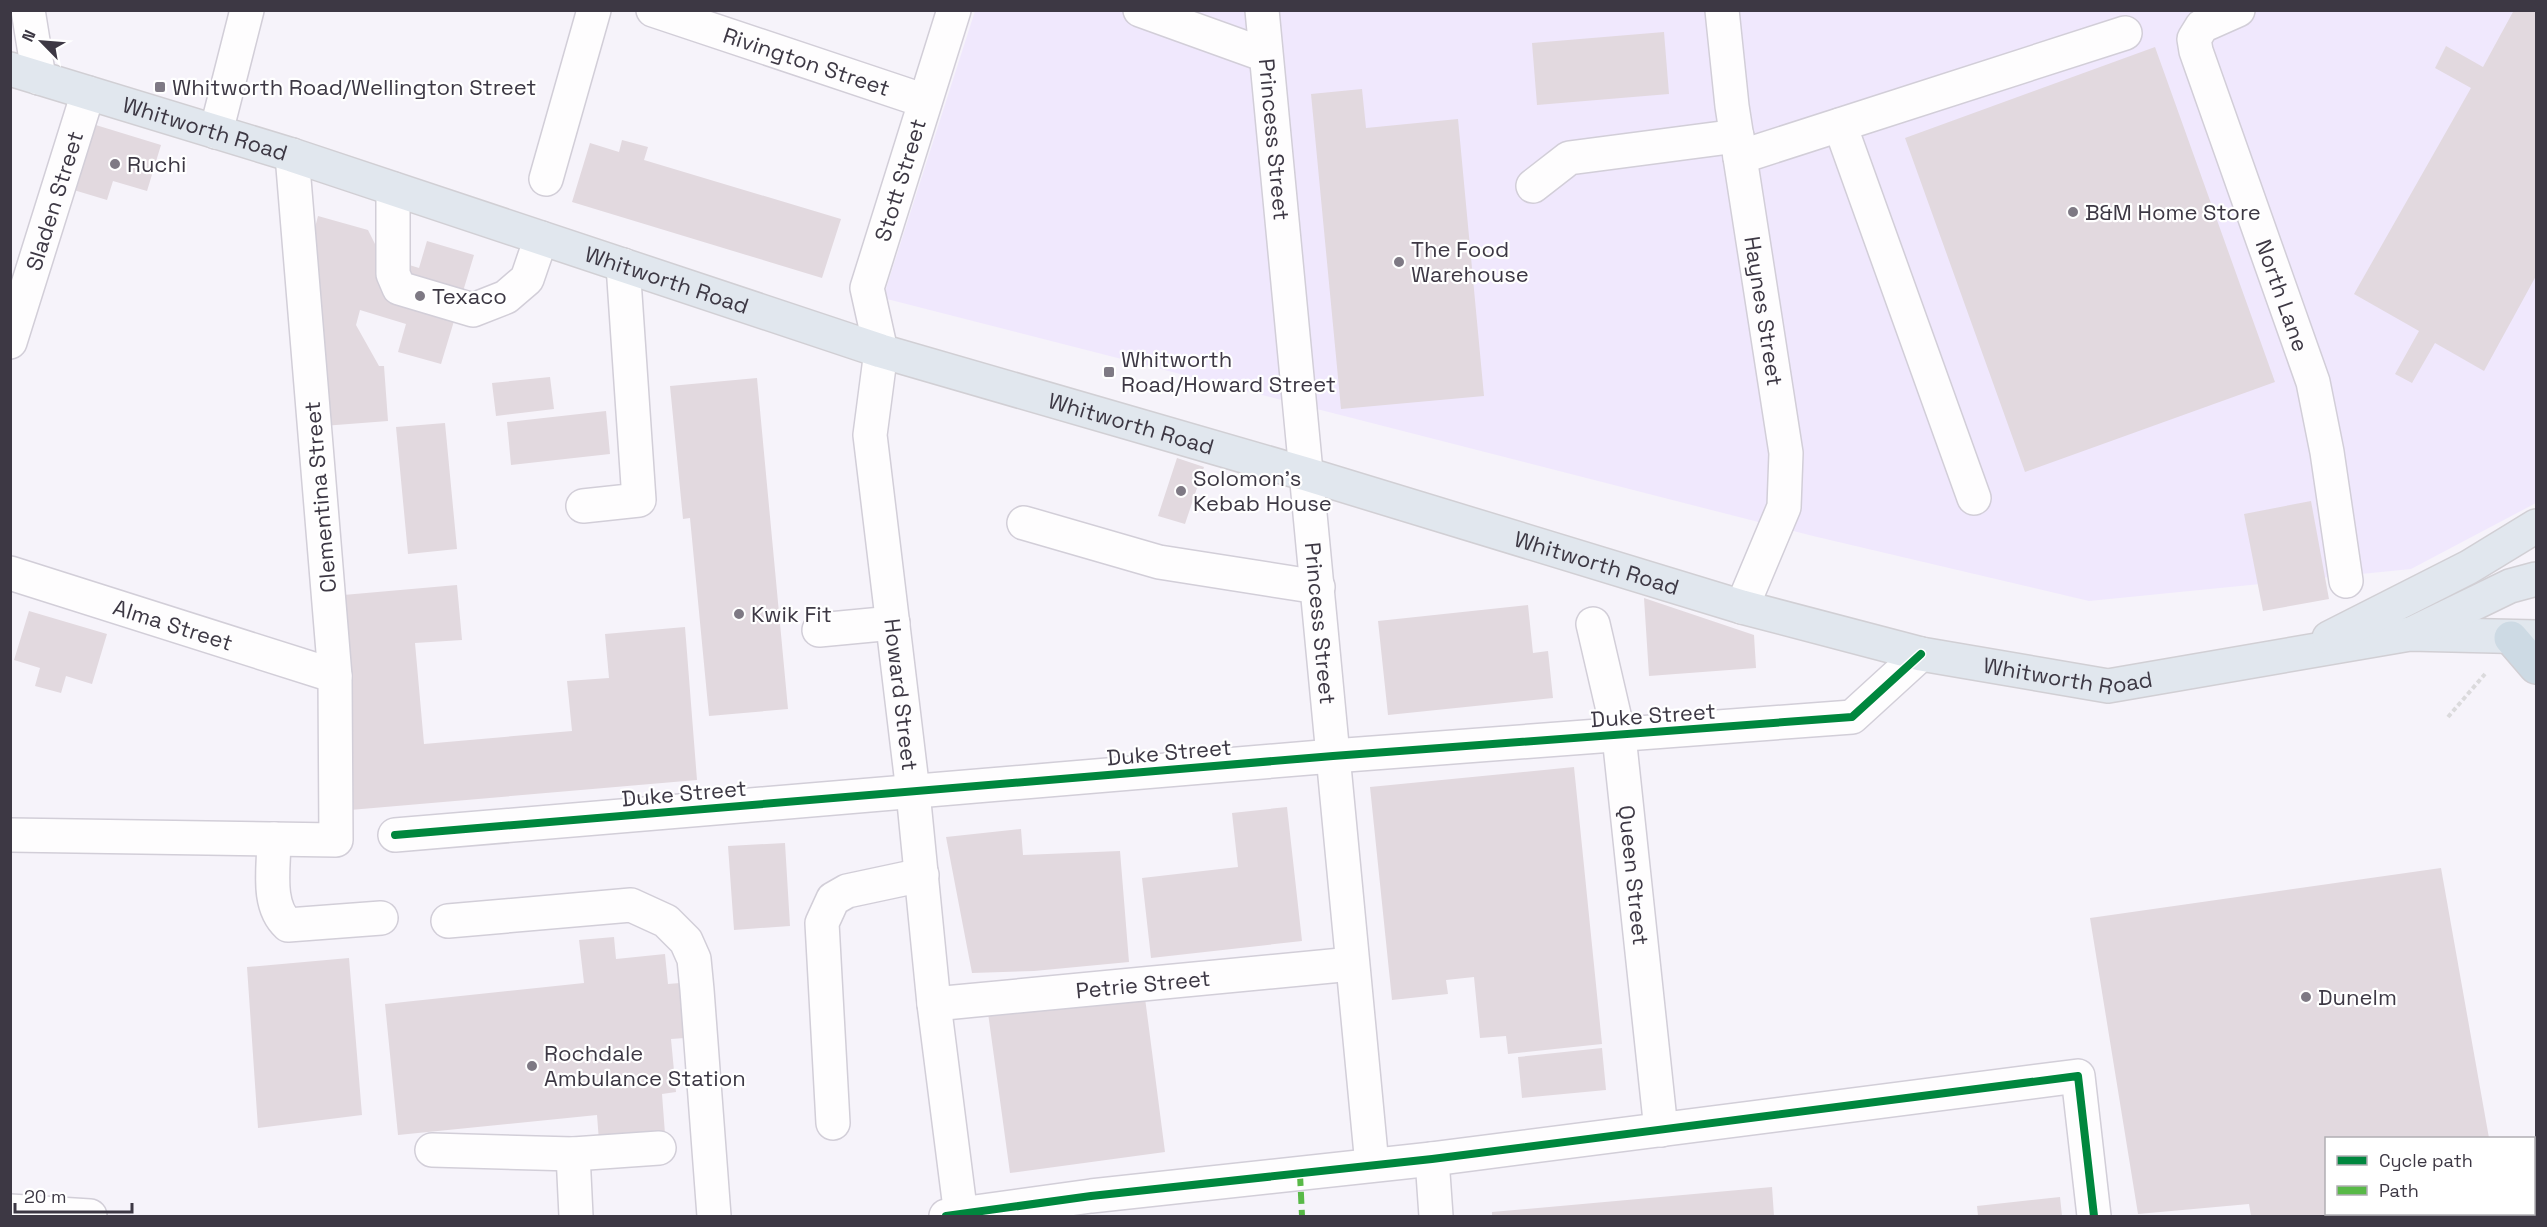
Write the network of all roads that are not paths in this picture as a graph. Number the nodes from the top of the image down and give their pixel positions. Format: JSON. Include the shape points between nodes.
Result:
{"nodes":[{"id":1,"x":28,"y":10,"type":"edge"},
{"id":2,"x":247,"y":10,"type":"edge"},
{"id":3,"x":594,"y":10,"type":"edge"},
{"id":4,"x":654,"y":10,"type":"edge"},
{"id":5,"x":954,"y":10,"type":"edge"},
{"id":6,"x":1140,"y":10,"type":"edge"},
{"id":7,"x":1262,"y":10,"type":"edge"},
{"id":8,"x":1722,"y":10,"type":"edge"},
{"id":9,"x":2224,"y":16,"type":"edge"},
{"id":10,"x":2125,"y":33,"type":"dead end"},
{"id":11,"x":1265,"y":55,"type":"junction"},
{"id":12,"x":25,"y":74,"type":"edge"},
{"id":13,"x":88,"y":93,"type":"junction"},
{"id":14,"x":925,"y":101,"type":"junction"},
{"id":15,"x":1840,"y":125,"type":"junction"},
{"id":16,"x":216,"y":132,"type":"junction"},
{"id":17,"x":1738,"y":146,"type":"junction"},
{"id":18,"x":292,"y":155,"type":"junction"},
{"id":19,"x":546,"y":179,"type":"dead end"},
{"id":20,"x":1533,"y":186,"type":"dead end"},
{"id":21,"x":393,"y":189,"type":"junction"},
{"id":22,"x":541,"y":238,"type":"junction"},
{"id":23,"x":623,"y":265,"type":"junction"},
{"id":24,"x":10,"y":342,"type":"edge"},
{"id":25,"x":881,"y":351,"type":"junction"},
{"id":26,"x":1305,"y":474,"type":"junction"},
{"id":27,"x":1974,"y":498,"type":"dead end"},
{"id":28,"x":583,"y":506,"type":"dead end"},
{"id":29,"x":1024,"y":523,"type":"dead end"},
{"id":30,"x":2536,"y":526,"type":"edge"},
{"id":31,"x":10,"y":573,"type":"edge"},
{"id":32,"x":2536,"y":579,"type":"edge"},
{"id":33,"x":2346,"y":581,"type":"dead end"},
{"id":34,"x":1318,"y":587,"type":"junction"},
{"id":35,"x":1742,"y":607,"type":"junction"},
{"id":36,"x":893,"y":623,"type":"junction"},
{"id":37,"x":1593,"y":624,"type":"dead end"},
{"id":38,"x":819,"y":630,"type":"dead end"},
{"id":39,"x":2410,"y":634,"type":"junction"},
{"id":40,"x":2524,"y":638,"type":"edge"},
{"id":41,"x":2301,"y":653,"type":"junction"},
{"id":42,"x":1921,"y":654,"type":"junction"},
{"id":43,"x":2536,"y":667,"type":"edge"},
{"id":44,"x":335,"y":676,"type":"junction"},
{"id":45,"x":1619,"y":736,"type":"junction"},
{"id":46,"x":1333,"y":756,"type":"junction"},
{"id":47,"x":914,"y":792,"type":"junction"},
{"id":48,"x":10,"y":835,"type":"edge"},
{"id":49,"x":395,"y":835,"type":"dead end"},
{"id":50,"x":274,"y":839,"type":"junction"},
{"id":51,"x":922,"y":875,"type":"junction"},
{"id":52,"x":381,"y":918,"type":"dead end"},
{"id":53,"x":448,"y":921,"type":"dead end"},
{"id":54,"x":1352,"y":964,"type":"junction"},
{"id":55,"x":934,"y":1004,"type":"junction"},
{"id":56,"x":833,"y":1123,"type":"dead end"},
{"id":57,"x":1661,"y":1130,"type":"junction"},
{"id":58,"x":659,"y":1148,"type":"dead end"},
{"id":59,"x":432,"y":1150,"type":"dead end"},
{"id":60,"x":573,"y":1154,"type":"junction"},
{"id":61,"x":1432,"y":1159,"type":"junction"},
{"id":62,"x":1372,"y":1165,"type":"junction"},
{"id":63,"x":1091,"y":1206,"type":"edge"},
{"id":64,"x":10,"y":1211,"type":"edge"},
{"id":65,"x":956,"y":1215,"type":"edge"},
{"id":66,"x":90,"y":1216,"type":"edge"},
{"id":67,"x":576,"y":1216,"type":"edge"},
{"id":68,"x":714,"y":1216,"type":"edge"},
{"id":69,"x":1436,"y":1216,"type":"edge"},
{"id":70,"x":2094,"y":1216,"type":"edge"}],
"edges":[{"from":1,"to":12,"type":"street"},
{"from":2,"to":16,"type":"street"},
{"from":3,"to":19,"type":"street"},
{"from":4,"to":14,"type":"street","name":"Rivington Street"},
{"from":5,"to":14,"type":"street","name":"Stott Street"},
{"from":6,"to":11,"type":"street"},
{"from":7,"to":11,"type":"street","name":"Princess Street"},
{"from":8,"to":17,"type":"street","name":"Haynes Street"},
{"from":9,"to":33,"type":"street","name":"North Lane","via":[[2197,32],[2196,51],[2313,382]]},
{"from":10,"to":15,"type":"street"},
{"from":11,"to":26,"type":"street","name":"Princess Street"},
{"from":12,"to":13,"type":"main road","name":"Whitworth Road"},
{"from":13,"to":16,"type":"main road","name":"Whitworth Road"},
{"from":13,"to":24,"type":"street","name":"Sladen Street"},
{"from":14,"to":25,"type":"street","name":"Stott Street","via":[[867,288]]},
{"from":15,"to":17,"type":"street"},
{"from":15,"to":27,"type":"street"},
{"from":16,"to":18,"type":"main road","name":"Whitworth Road"},
{"from":17,"to":20,"type":"street","via":[[1569,158]]},
{"from":17,"to":35,"type":"street","name":"Haynes Street","via":[[1786,453],[1784,507]]},
{"from":18,"to":21,"type":"main road","name":"Whitworth Road"},
{"from":18,"to":44,"type":"street","name":"Clementina Street"},
{"from":21,"to":22,"type":"main road","name":"Whitworth Road"},
{"from":21,"to":22,"type":"street","via":[[393,274],[399,288],[473,310],[506,297],[527,279]]},
{"from":22,"to":23,"type":"main road","name":"Whitworth Road"},
{"from":23,"to":25,"type":"main road","name":"Whitworth Road"},
{"from":23,"to":28,"type":"street","via":[[639,500]]},
{"from":25,"to":26,"type":"main road","name":"Whitworth Road"},
{"from":25,"to":36,"type":"street","name":"Howard Street","via":[[870,435]]},
{"from":26,"to":34,"type":"street","name":"Princess Street"},
{"from":26,"to":35,"type":"main road","name":"Whitworth Road"},
{"from":29,"to":34,"type":"street","via":[[1159,562]]},
{"from":30,"to":41,"type":"main road","via":[[2469,567]]},
{"from":31,"to":44,"type":"street","name":"Alma Street"},
{"from":32,"to":39,"type":"main road","name":"Whitworth Road","via":[[2510,586]]},
{"from":34,"to":46,"type":"street","name":"Princess Street"},
{"from":35,"to":42,"type":"main road","name":"Whitworth Road"},
{"from":36,"to":38,"type":"street"},
{"from":36,"to":47,"type":"street","name":"Howard Street"},
{"from":37,"to":45,"type":"street","name":"Queen Street"},
{"from":39,"to":40,"type":"main road","name":"Whitworth Road"},
{"from":39,"to":41,"type":"main road","name":"Whitworth Road"},
{"from":40,"to":43,"type":"highway"},
{"from":41,"to":42,"type":"main road","name":"Whitworth Road","via":[[2108,686]]},
{"from":42,"to":45,"type":"street","name":"Duke Street","via":[[1852,717]]},
{"from":44,"to":50,"type":"street","name":"Clementina Street","via":[[336,840]]},
{"from":45,"to":46,"type":"street","name":"Duke Street"},
{"from":45,"to":57,"type":"street","name":"Queen Street"},
{"from":46,"to":47,"type":"street","name":"Duke Street"},
{"from":46,"to":54,"type":"street","name":"Princess Street"},
{"from":47,"to":49,"type":"street","name":"Duke Street"},
{"from":47,"to":51,"type":"street","name":"Howard Street"},
{"from":48,"to":50,"type":"street"},
{"from":50,"to":52,"type":"street","via":[[274,901],[279,917],[288,925]]},
{"from":51,"to":55,"type":"street","name":"Howard Street"},
{"from":51,"to":56,"type":"street","via":[[847,891],[833,899],[822,922]]},
{"from":53,"to":68,"type":"street","via":[[631,905],[666,921],[686,941],[694,959]]},
{"from":54,"to":55,"type":"street","name":"Petrie Street"},
{"from":54,"to":62,"type":"street","name":"Princess Street"},
{"from":55,"to":65,"type":"street","name":"Howard Street"},
{"from":57,"to":61,"type":"street"},
{"from":57,"to":70,"type":"street","via":[[2078,1076]]},
{"from":58,"to":60,"type":"street"},
{"from":59,"to":60,"type":"street"},
{"from":60,"to":67,"type":"street"},
{"from":61,"to":62,"type":"street"},
{"from":61,"to":69,"type":"street"},
{"from":62,"to":63,"type":"street"},
{"from":63,"to":65,"type":"street"},
{"from":64,"to":66,"type":"street"}]}
